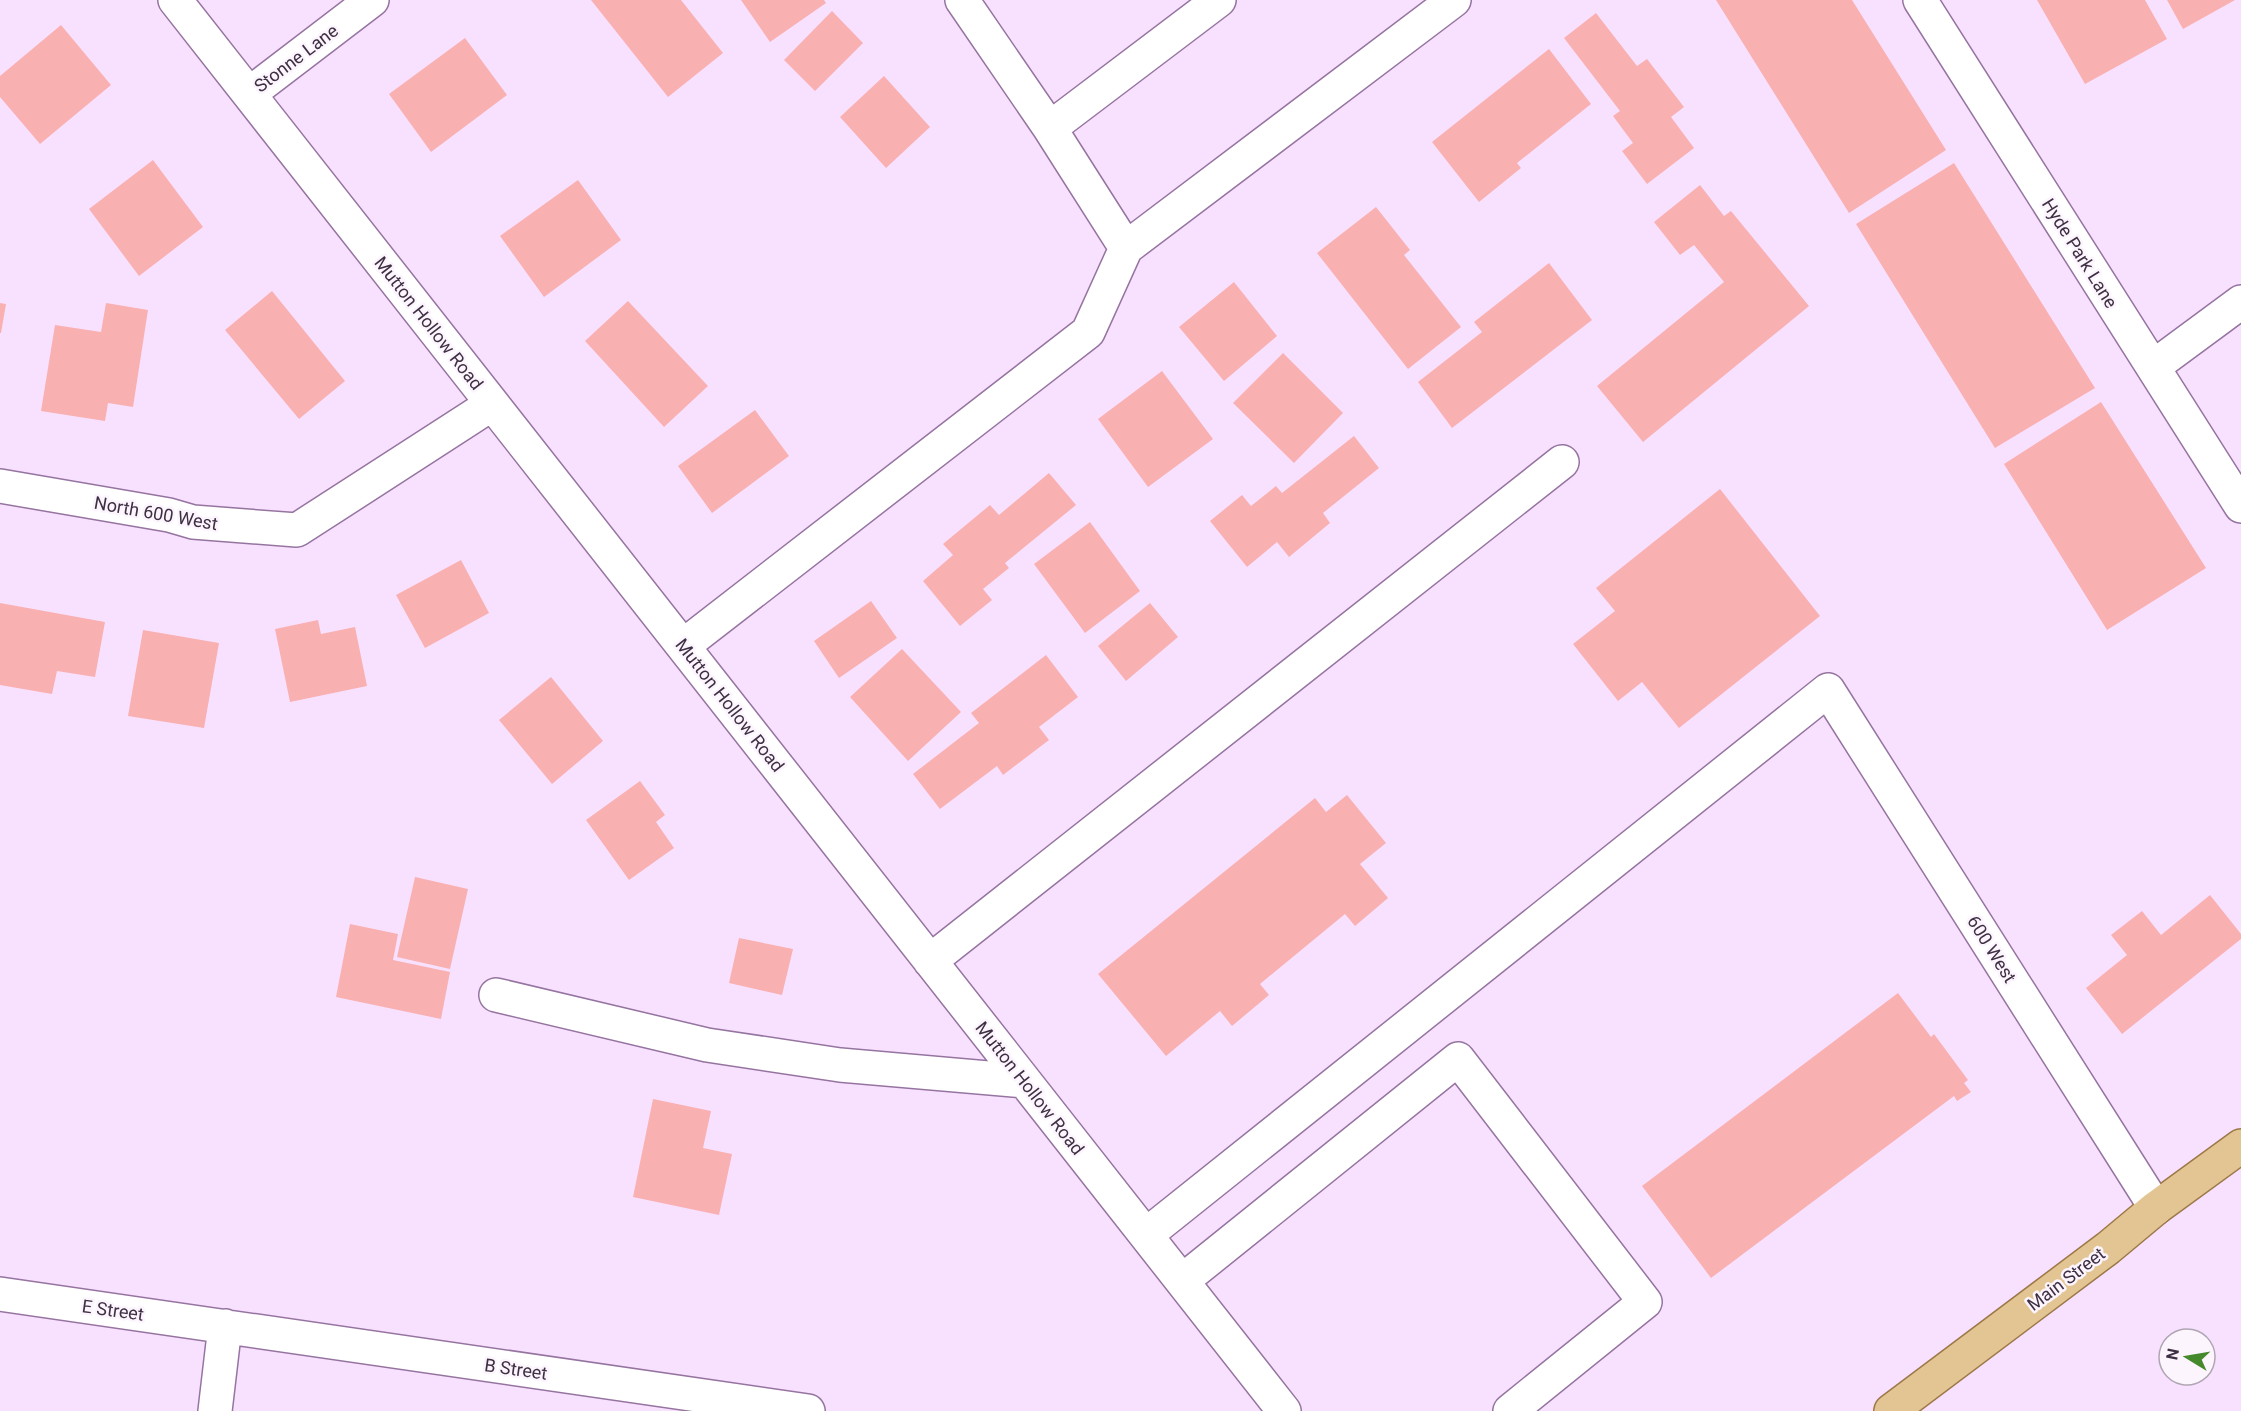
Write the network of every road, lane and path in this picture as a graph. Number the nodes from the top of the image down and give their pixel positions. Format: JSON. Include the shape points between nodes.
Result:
{"nodes":[{"id":1,"x":175,"y":0,"type":"edge"},
{"id":2,"x":372,"y":0,"type":"edge"},
{"id":3,"x":962,"y":0,"type":"edge"},
{"id":4,"x":1219,"y":0,"type":"edge"},
{"id":5,"x":1454,"y":0,"type":"edge"},
{"id":6,"x":1920,"y":0,"type":"edge"},
{"id":7,"x":249,"y":94,"type":"junction"},
{"id":8,"x":1050,"y":128,"type":"junction"},
{"id":9,"x":1126,"y":248,"type":"junction"},
{"id":10,"x":2241,"y":302,"type":"edge"},
{"id":11,"x":2153,"y":367,"type":"junction"},
{"id":12,"x":492,"y":404,"type":"junction"},
{"id":13,"x":1562,"y":462,"type":"dead end"},
{"id":14,"x":0,"y":486,"type":"edge"},
{"id":15,"x":2241,"y":506,"type":"edge"},
{"id":16,"x":683,"y":646,"type":"junction"},
{"id":17,"x":930,"y":961,"type":"junction"},
{"id":18,"x":496,"y":995,"type":"dead end"},
{"id":19,"x":1024,"y":1081,"type":"junction"},
{"id":20,"x":2241,"y":1146,"type":"edge"},
{"id":21,"x":2156,"y":1208,"type":"junction"},
{"id":22,"x":1146,"y":1235,"type":"junction"},
{"id":23,"x":0,"y":1266,"type":"edge"},
{"id":24,"x":1182,"y":1281,"type":"junction"},
{"id":25,"x":12,"y":1296,"type":"edge"},
{"id":26,"x":225,"y":1326,"type":"junction"},
{"id":27,"x":216,"y":1411,"type":"edge"},
{"id":28,"x":808,"y":1411,"type":"edge"},
{"id":29,"x":1284,"y":1411,"type":"edge"},
{"id":30,"x":1510,"y":1411,"type":"edge"},
{"id":31,"x":1891,"y":1411,"type":"edge"}],
"edges":[{"from":1,"to":7,"type":"street","name":"Mutton Hollow Road"},
{"from":2,"to":7,"type":"street","name":"Stonne Lane"},
{"from":3,"to":8,"type":"street"},
{"from":4,"to":8,"type":"street"},
{"from":5,"to":9,"type":"street"},
{"from":6,"to":11,"type":"street","name":"Hyde Park Lane"},
{"from":7,"to":12,"type":"street","name":"Mutton Hollow Road"},
{"from":8,"to":9,"type":"street"},
{"from":9,"to":16,"type":"street","via":[[1088,332]]},
{"from":10,"to":11,"type":"street"},
{"from":11,"to":15,"type":"street","name":"Hyde Park Lane"},
{"from":12,"to":14,"type":"street","name":"North 600 West","via":[[297,530],[193,522]]},
{"from":12,"to":16,"type":"street","name":"Mutton Hollow Road"},
{"from":13,"to":17,"type":"street"},
{"from":16,"to":17,"type":"street","name":"Mutton Hollow Road"},
{"from":17,"to":19,"type":"street","name":"Mutton Hollow Road"},
{"from":18,"to":19,"type":"street","via":[[707,1045],[840,1065]]},
{"from":19,"to":22,"type":"street","name":"Mutton Hollow Road"},
{"from":20,"to":21,"type":"main road","name":"Main Street"},
{"from":21,"to":22,"type":"street","name":"600 West","via":[[1828,690]]},
{"from":21,"to":31,"type":"main road","name":"Main Street"},
{"from":22,"to":24,"type":"street","name":"Mutton Hollow Road"},
{"from":23,"to":25,"type":"street"},
{"from":24,"to":29,"type":"street","name":"Mutton Hollow Road"},
{"from":24,"to":30,"type":"street","via":[[1458,1059],[1645,1302]]},
{"from":25,"to":26,"type":"street","name":"E Street"},
{"from":26,"to":27,"type":"street"},
{"from":26,"to":28,"type":"street","name":"B Street"}]}
